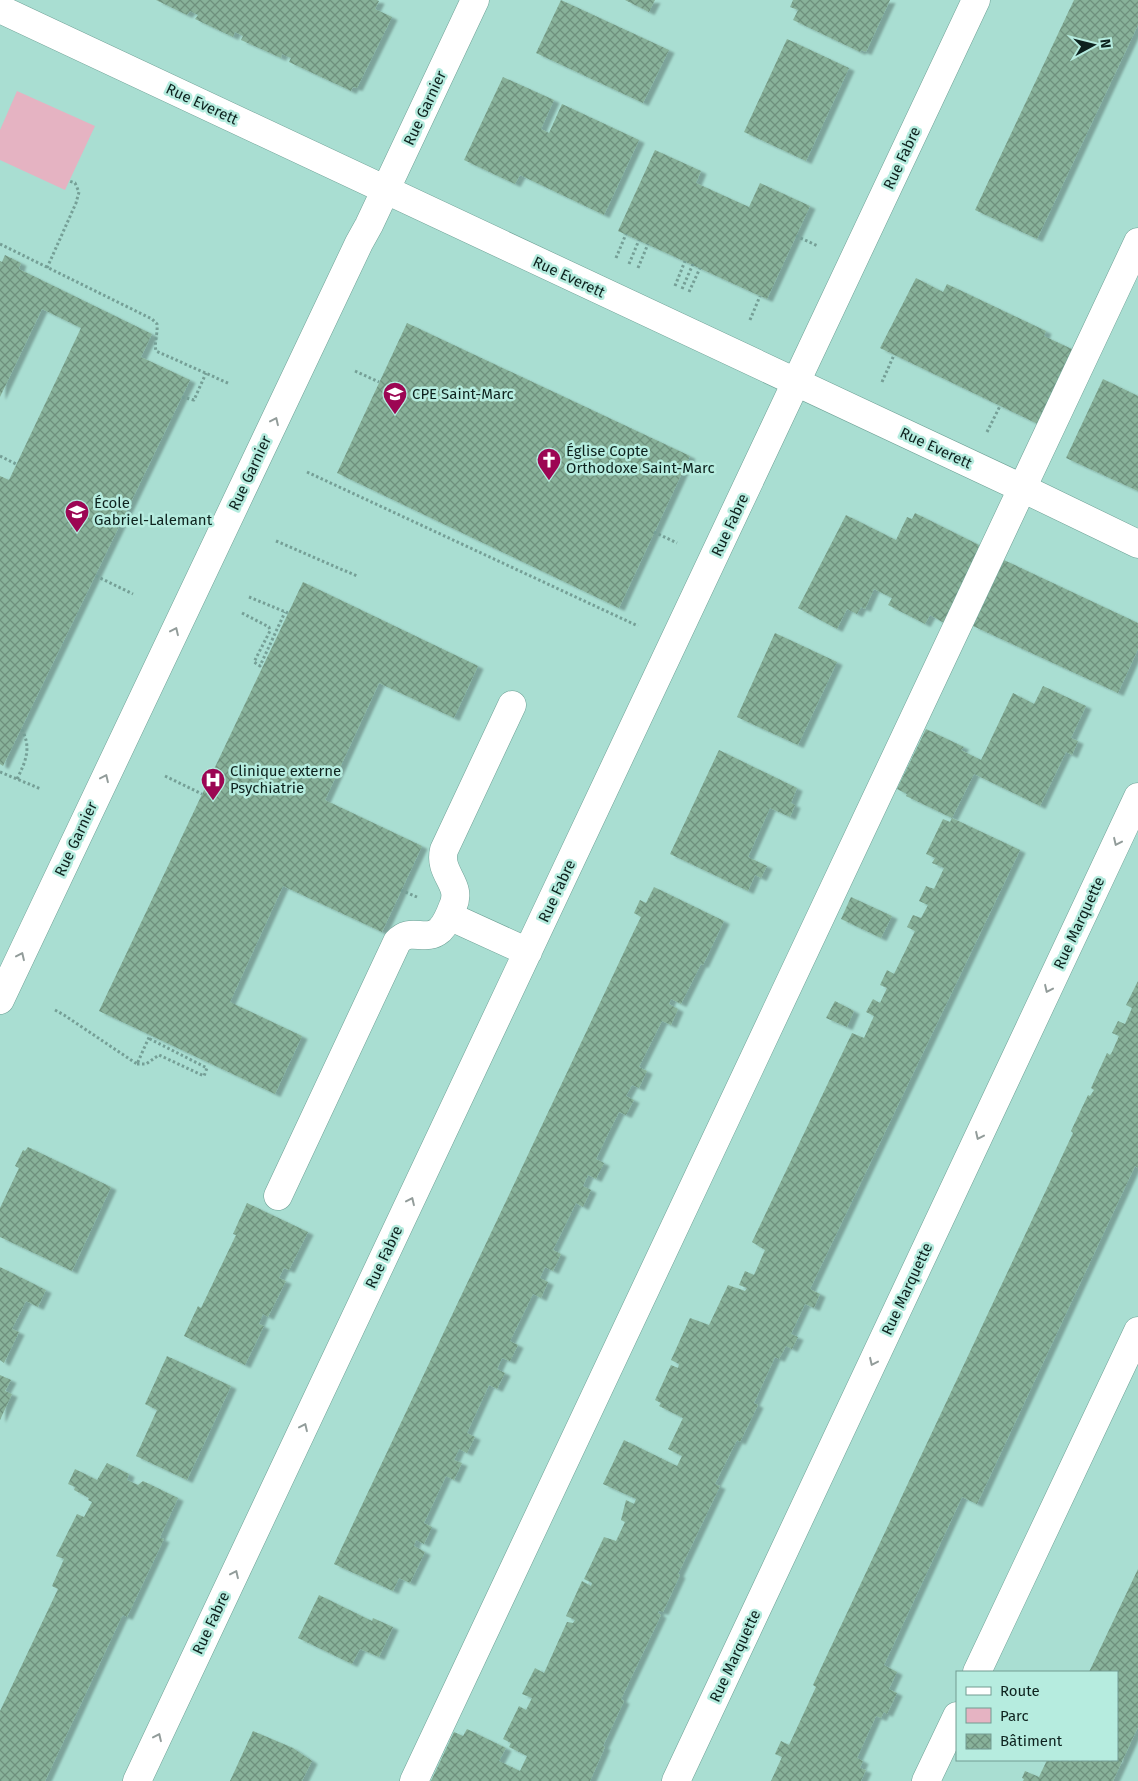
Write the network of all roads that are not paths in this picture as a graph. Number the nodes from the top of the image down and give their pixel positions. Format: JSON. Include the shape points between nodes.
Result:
{"nodes":[{"id":1,"x":475,"y":0,"type":"edge"},
{"id":2,"x":976,"y":0,"type":"edge"},
{"id":3,"x":0,"y":9,"type":"edge"},
{"id":4,"x":386,"y":191,"type":"junction"},
{"id":5,"x":1138,"y":242,"type":"edge"},
{"id":6,"x":796,"y":383,"type":"junction"},
{"id":7,"x":1022,"y":488,"type":"junction"},
{"id":8,"x":1138,"y":544,"type":"edge"},
{"id":9,"x":512,"y":705,"type":"dead end"},
{"id":10,"x":1138,"y":797,"type":"edge"},
{"id":11,"x":449,"y":916,"type":"junction"},
{"id":12,"x":528,"y":952,"type":"junction"},
{"id":13,"x":0,"y":1000,"type":"edge"},
{"id":14,"x":278,"y":1196,"type":"dead end"},
{"id":15,"x":1138,"y":1331,"type":"edge"},
{"id":16,"x":977,"y":1671,"type":"edge"},
{"id":17,"x":956,"y":1718,"type":"edge"},
{"id":18,"x":137,"y":1781,"type":"edge"},
{"id":19,"x":414,"y":1781,"type":"edge"},
{"id":20,"x":676,"y":1781,"type":"edge"},
{"id":21,"x":926,"y":1781,"type":"edge"}],
"edges":[{"from":1,"to":4,"type":"street","name":"Rue Garnier"},
{"from":2,"to":6,"type":"street","name":"Rue Fabre"},
{"from":3,"to":4,"type":"street","name":"Rue Everett"},
{"from":4,"to":6,"type":"street","name":"Rue Everett"},
{"from":13,"to":4,"type":"street","name":"Rue Garnier","one_way":true},
{"from":5,"to":7,"type":"street"},
{"from":6,"to":7,"type":"street","name":"Rue Everett"},
{"from":6,"to":12,"type":"street","name":"Rue Fabre"},
{"from":7,"to":8,"type":"street","name":"Rue Everett"},
{"from":7,"to":19,"type":"street"},
{"from":9,"to":11,"type":"street","via":[[444,850],[443,865],[456,894]]},
{"from":10,"to":20,"type":"street","name":"Rue Marquette","one_way":true},
{"from":11,"to":12,"type":"street"},
{"from":11,"to":14,"type":"street","via":[[441,929],[434,933],[408,934],[397,942]]},
{"from":18,"to":12,"type":"street","name":"Rue Fabre","one_way":true},
{"from":15,"to":16,"type":"street"},
{"from":17,"to":21,"type":"street"}]}
